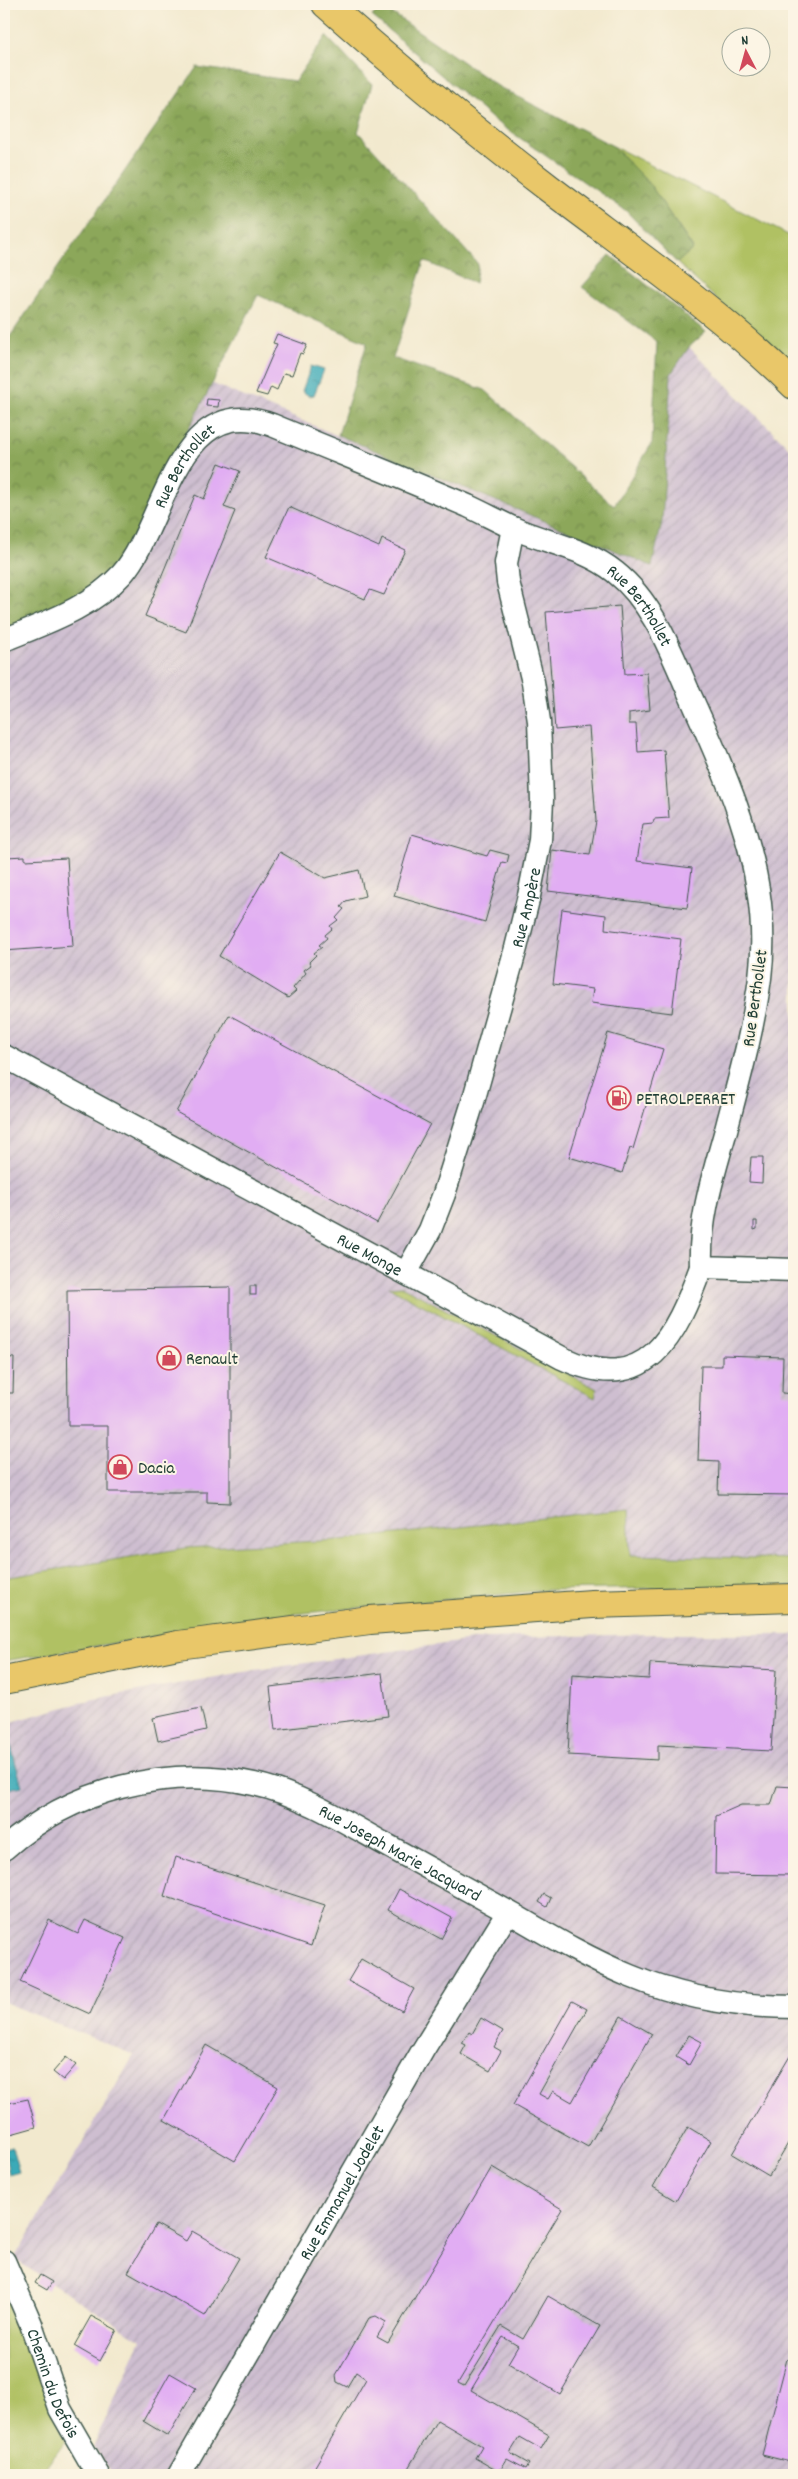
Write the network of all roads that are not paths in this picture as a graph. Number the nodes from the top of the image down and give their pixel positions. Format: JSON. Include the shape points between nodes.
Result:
{"nodes":[{"id":1,"x":326,"y":4,"type":"edge"},
{"id":2,"x":794,"y":386,"type":"edge"},
{"id":3,"x":513,"y":528,"type":"junction"},
{"id":4,"x":4,"y":640,"type":"edge"},
{"id":5,"x":4,"y":1056,"type":"edge"},
{"id":6,"x":701,"y":1267,"type":"junction"},
{"id":7,"x":794,"y":1270,"type":"edge"},
{"id":8,"x":406,"y":1273,"type":"junction"},
{"id":9,"x":794,"y":1598,"type":"edge"},
{"id":10,"x":747,"y":1601,"type":"junction"},
{"id":11,"x":794,"y":1605,"type":"edge"},
{"id":12,"x":4,"y":1680,"type":"edge"},
{"id":13,"x":4,"y":1849,"type":"edge"},
{"id":14,"x":508,"y":1912,"type":"junction"},
{"id":15,"x":794,"y":2007,"type":"edge"},
{"id":16,"x":4,"y":2261,"type":"edge"},
{"id":17,"x":98,"y":2475,"type":"edge"},
{"id":18,"x":179,"y":2475,"type":"edge"}],
"edges":[{"from":1,"to":2,"type":"main road","via":[[396,66],[711,313]]},
{"from":3,"to":4,"type":"street","name":"Rue Berthollet","via":[[272,425],[253,420],[235,421],[200,438],[179,461],[140,545],[113,583],[86,603]]},
{"from":3,"to":6,"type":"street","name":"Rue Berthollet","via":[[565,546],[603,564],[617,573],[646,606],[669,647],[712,744],[744,828],[761,913],[761,967],[747,1048],[706,1201],[700,1246]]},
{"from":3,"to":8,"type":"street","name":"Rue Ampère","via":[[506,563],[533,682],[538,721],[542,800],[540,840],[530,896],[467,1120],[430,1230]]},
{"from":5,"to":8,"type":"street","name":"Rue Monge"},
{"from":6,"to":7,"type":"street"},
{"from":6,"to":8,"type":"street","name":"Rue Monge","via":[[680,1319],[664,1345],[642,1362],[608,1371],[588,1368],[562,1358]]},
{"from":9,"to":10,"type":"main road"},
{"from":10,"to":11,"type":"main road"},
{"from":10,"to":12,"type":"main road","via":[[592,1604],[370,1620],[178,1645]]},
{"from":13,"to":14,"type":"street","name":"Rue Joseph Marie Jacquard","via":[[63,1808],[114,1789],[162,1780],[232,1780],[276,1791],[321,1810]]},
{"from":14,"to":15,"type":"street","name":"Rue Joseph Marie Jacquard","via":[[583,1954],[670,1990],[713,2002]]},
{"from":14,"to":18,"type":"street","name":"Rue Emmanuel Jodelet","via":[[419,2058]]},
{"from":16,"to":17,"type":"street","name":"Chemin du Defois","via":[[31,2324],[60,2408]]}]}
